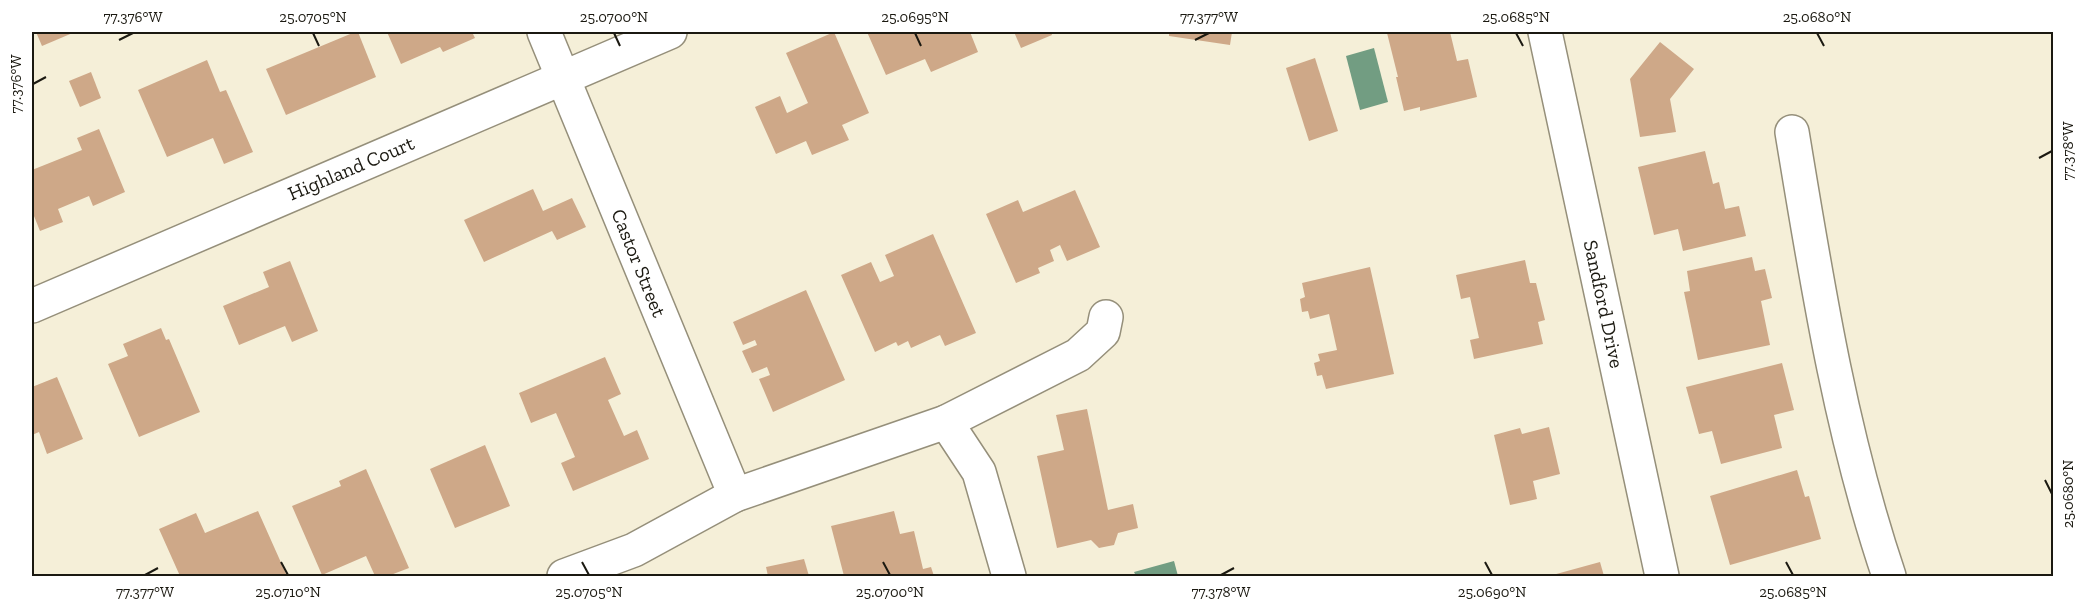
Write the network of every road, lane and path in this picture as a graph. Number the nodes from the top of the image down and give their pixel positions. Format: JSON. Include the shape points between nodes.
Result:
{"nodes":[{"id":1,"x":544,"y":32,"type":"edge"},
{"id":2,"x":670,"y":32,"type":"edge"},
{"id":3,"x":1545,"y":32,"type":"edge"},
{"id":4,"x":562,"y":77,"type":"junction"},
{"id":5,"x":1791,"y":132,"type":"dead end"},
{"id":6,"x":32,"y":306,"type":"edge"},
{"id":7,"x":1106,"y":317,"type":"dead end"},
{"id":8,"x":946,"y":422,"type":"junction"},
{"id":9,"x":735,"y":495,"type":"junction"},
{"id":10,"x":637,"y":563,"type":"edge"},
{"id":11,"x":564,"y":576,"type":"edge"},
{"id":12,"x":1009,"y":576,"type":"edge"},
{"id":13,"x":1662,"y":576,"type":"edge"},
{"id":14,"x":1889,"y":576,"type":"edge"}],
"edges":[{"from":1,"to":4,"type":"street","name":"Castor Street"},
{"from":2,"to":4,"type":"street","name":"Highland Court"},
{"from":3,"to":13,"type":"street","name":"Sandford Drive"},
{"from":4,"to":6,"type":"street","name":"Highland Court"},
{"from":4,"to":9,"type":"street","name":"Castor Street"},
{"from":5,"to":14,"type":"street","via":[[1845,427]]},
{"from":7,"to":8,"type":"street","via":[[1103,332],[1078,355]]},
{"from":8,"to":9,"type":"street"},
{"from":8,"to":12,"type":"street","via":[[979,472]]},
{"from":9,"to":10,"type":"street"},
{"from":10,"to":11,"type":"street"}]}
